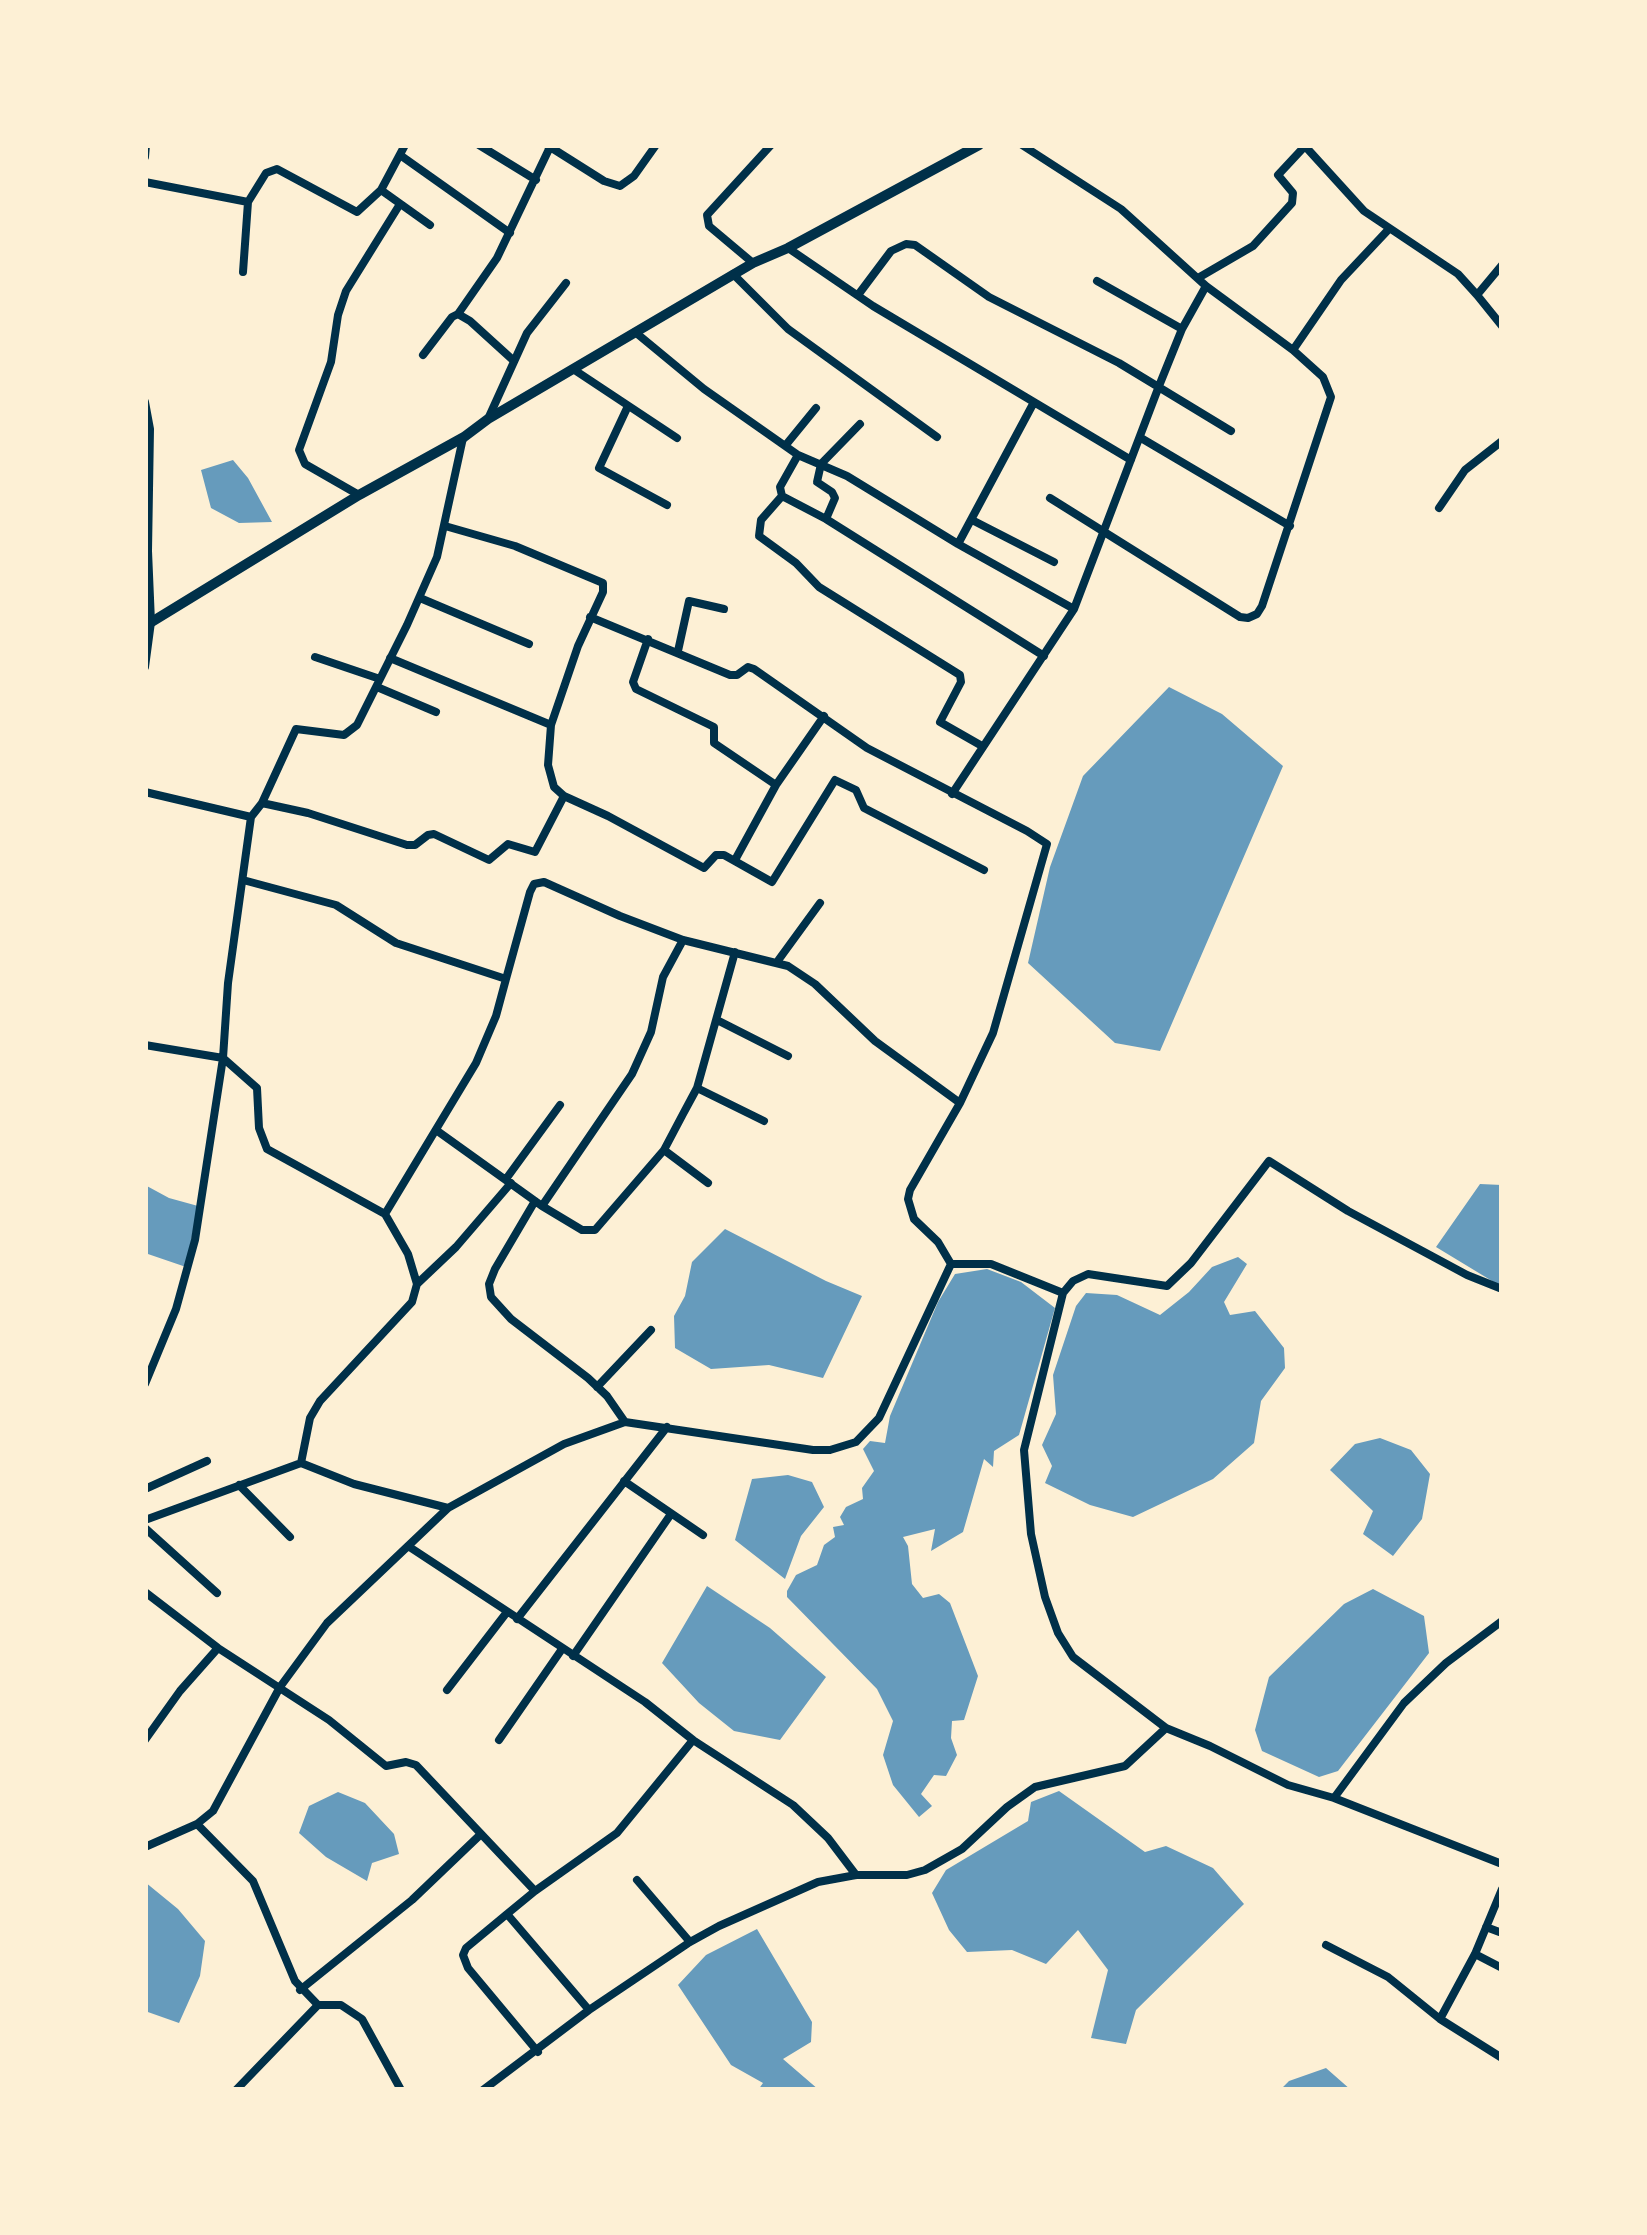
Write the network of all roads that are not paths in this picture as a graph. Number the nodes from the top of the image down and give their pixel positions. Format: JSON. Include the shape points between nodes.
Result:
{"nodes":[{"id":1,"x":406,"y":145,"type":"edge"},
{"id":2,"x":479,"y":145,"type":"edge"},
{"id":3,"x":656,"y":145,"type":"edge"},
{"id":4,"x":770,"y":145,"type":"edge"},
{"id":5,"x":980,"y":145,"type":"edge"},
{"id":6,"x":1022,"y":145,"type":"edge"},
{"id":7,"x":549,"y":146,"type":"edge"},
{"id":8,"x":1304,"y":146,"type":"edge"},
{"id":9,"x":400,"y":155,"type":"junction"},
{"id":10,"x":536,"y":180,"type":"junction"},
{"id":11,"x":145,"y":182,"type":"edge"},
{"id":12,"x":381,"y":190,"type":"junction"},
{"id":13,"x":248,"y":202,"type":"junction"},
{"id":14,"x":400,"y":204,"type":"junction"},
{"id":15,"x":430,"y":225,"type":"dead end"},
{"id":16,"x":1388,"y":230,"type":"junction"},
{"id":17,"x":510,"y":233,"type":"junction"},
{"id":18,"x":788,"y":248,"type":"junction"},
{"id":19,"x":753,"y":263,"type":"junction"},
{"id":20,"x":1502,"y":265,"type":"edge"},
{"id":21,"x":244,"y":272,"type":"dead end"},
{"id":22,"x":733,"y":274,"type":"junction"},
{"id":23,"x":1198,"y":278,"type":"junction"},
{"id":24,"x":1097,"y":281,"type":"dead end"},
{"id":25,"x":566,"y":284,"type":"dead end"},
{"id":26,"x":1206,"y":286,"type":"junction"},
{"id":27,"x":858,"y":295,"type":"junction"},
{"id":28,"x":1477,"y":295,"type":"junction"},
{"id":29,"x":458,"y":314,"type":"junction"},
{"id":30,"x":1502,"y":326,"type":"edge"},
{"id":31,"x":1182,"y":330,"type":"junction"},
{"id":32,"x":635,"y":332,"type":"junction"},
{"id":33,"x":1293,"y":350,"type":"junction"},
{"id":34,"x":424,"y":355,"type":"dead end"},
{"id":35,"x":514,"y":361,"type":"junction"},
{"id":36,"x":572,"y":369,"type":"junction"},
{"id":37,"x":1159,"y":386,"type":"junction"},
{"id":38,"x":145,"y":402,"type":"edge"},
{"id":39,"x":1033,"y":404,"type":"junction"},
{"id":40,"x":628,"y":406,"type":"junction"},
{"id":41,"x":816,"y":408,"type":"dead end"},
{"id":42,"x":488,"y":419,"type":"junction"},
{"id":43,"x":860,"y":424,"type":"dead end"},
{"id":44,"x":1232,"y":432,"type":"dead end"},
{"id":45,"x":464,"y":437,"type":"junction"},
{"id":46,"x":937,"y":437,"type":"dead end"},
{"id":47,"x":677,"y":438,"type":"dead end"},
{"id":48,"x":1140,"y":438,"type":"junction"},
{"id":49,"x":1502,"y":441,"type":"edge"},
{"id":50,"x":785,"y":446,"type":"junction"},
{"id":51,"x":798,"y":455,"type":"junction"},
{"id":52,"x":1132,"y":460,"type":"junction"},
{"id":53,"x":821,"y":464,"type":"junction"},
{"id":54,"x":359,"y":495,"type":"junction"},
{"id":55,"x":782,"y":496,"type":"junction"},
{"id":56,"x":1050,"y":498,"type":"dead end"},
{"id":57,"x":667,"y":504,"type":"dead end"},
{"id":58,"x":1439,"y":508,"type":"dead end"},
{"id":59,"x":826,"y":519,"type":"junction"},
{"id":60,"x":972,"y":520,"type":"junction"},
{"id":61,"x":446,"y":526,"type":"junction"},
{"id":62,"x":1290,"y":526,"type":"junction"},
{"id":63,"x":1104,"y":532,"type":"junction"},
{"id":64,"x":958,"y":544,"type":"junction"},
{"id":65,"x":1054,"y":562,"type":"dead end"},
{"id":66,"x":420,"y":598,"type":"junction"},
{"id":67,"x":724,"y":609,"type":"dead end"},
{"id":68,"x":1074,"y":609,"type":"junction"},
{"id":69,"x":590,"y":617,"type":"junction"},
{"id":70,"x":148,"y":624,"type":"edge"},
{"id":71,"x":648,"y":639,"type":"junction"},
{"id":72,"x":530,"y":644,"type":"dead end"},
{"id":73,"x":678,"y":651,"type":"junction"},
{"id":74,"x":1044,"y":656,"type":"junction"},
{"id":75,"x":315,"y":657,"type":"dead end"},
{"id":76,"x":390,"y":658,"type":"junction"},
{"id":77,"x":145,"y":667,"type":"edge"},
{"id":78,"x":378,"y":683,"type":"junction"},
{"id":79,"x":436,"y":712,"type":"dead end"},
{"id":80,"x":824,"y":716,"type":"junction"},
{"id":81,"x":550,"y":725,"type":"junction"},
{"id":82,"x":982,"y":746,"type":"junction"},
{"id":83,"x":776,"y":785,"type":"junction"},
{"id":84,"x":145,"y":792,"type":"edge"},
{"id":85,"x":952,"y":794,"type":"junction"},
{"id":86,"x":564,"y":796,"type":"junction"},
{"id":87,"x":262,"y":803,"type":"junction"},
{"id":88,"x":251,"y":817,"type":"junction"},
{"id":89,"x":735,"y":860,"type":"junction"},
{"id":90,"x":984,"y":870,"type":"dead end"},
{"id":91,"x":242,"y":880,"type":"junction"},
{"id":92,"x":820,"y":903,"type":"dead end"},
{"id":93,"x":683,"y":940,"type":"junction"},
{"id":94,"x":736,"y":952,"type":"junction"},
{"id":95,"x":778,"y":962,"type":"junction"},
{"id":96,"x":506,"y":979,"type":"junction"},
{"id":97,"x":717,"y":1020,"type":"junction"},
{"id":98,"x":145,"y":1046,"type":"edge"},
{"id":99,"x":788,"y":1056,"type":"dead end"},
{"id":100,"x":223,"y":1058,"type":"junction"},
{"id":101,"x":696,"y":1088,"type":"junction"},
{"id":102,"x":960,"y":1103,"type":"junction"},
{"id":103,"x":560,"y":1105,"type":"dead end"},
{"id":104,"x":764,"y":1122,"type":"dead end"},
{"id":105,"x":436,"y":1130,"type":"junction"},
{"id":106,"x":664,"y":1150,"type":"junction"},
{"id":107,"x":508,"y":1181,"type":"junction"},
{"id":108,"x":708,"y":1183,"type":"dead end"},
{"id":109,"x":539,"y":1204,"type":"junction"},
{"id":110,"x":385,"y":1214,"type":"junction"},
{"id":111,"x":951,"y":1264,"type":"junction"},
{"id":112,"x":418,"y":1284,"type":"junction"},
{"id":113,"x":1502,"y":1289,"type":"edge"},
{"id":114,"x":1063,"y":1293,"type":"junction"},
{"id":115,"x":650,"y":1330,"type":"dead end"},
{"id":116,"x":145,"y":1384,"type":"edge"},
{"id":117,"x":597,"y":1386,"type":"junction"},
{"id":118,"x":625,"y":1422,"type":"junction"},
{"id":119,"x":667,"y":1428,"type":"junction"},
{"id":120,"x":207,"y":1461,"type":"dead end"},
{"id":121,"x":301,"y":1464,"type":"junction"},
{"id":122,"x":624,"y":1481,"type":"junction"},
{"id":123,"x":239,"y":1486,"type":"junction"},
{"id":124,"x":145,"y":1489,"type":"edge"},
{"id":125,"x":448,"y":1508,"type":"junction"},
{"id":126,"x":671,"y":1514,"type":"junction"},
{"id":127,"x":145,"y":1520,"type":"edge"},
{"id":128,"x":145,"y":1528,"type":"edge"},
{"id":129,"x":703,"y":1535,"type":"dead end"},
{"id":130,"x":290,"y":1537,"type":"dead end"},
{"id":131,"x":408,"y":1546,"type":"junction"},
{"id":132,"x":145,"y":1592,"type":"edge"},
{"id":133,"x":217,"y":1593,"type":"dead end"},
{"id":134,"x":507,"y":1612,"type":"junction"},
{"id":135,"x":518,"y":1618,"type":"junction"},
{"id":136,"x":1502,"y":1621,"type":"edge"},
{"id":137,"x":218,"y":1648,"type":"junction"},
{"id":138,"x":562,"y":1649,"type":"junction"},
{"id":139,"x":573,"y":1656,"type":"junction"},
{"id":140,"x":280,"y":1687,"type":"junction"},
{"id":141,"x":447,"y":1690,"type":"dead end"},
{"id":142,"x":1166,"y":1728,"type":"junction"},
{"id":143,"x":145,"y":1740,"type":"edge"},
{"id":144,"x":499,"y":1740,"type":"dead end"},
{"id":145,"x":693,"y":1740,"type":"junction"},
{"id":146,"x":1334,"y":1798,"type":"junction"},
{"id":147,"x":197,"y":1824,"type":"junction"},
{"id":148,"x":481,"y":1834,"type":"junction"},
{"id":149,"x":145,"y":1847,"type":"edge"},
{"id":150,"x":1502,"y":1864,"type":"edge"},
{"id":151,"x":856,"y":1875,"type":"junction"},
{"id":152,"x":637,"y":1880,"type":"dead end"},
{"id":153,"x":1502,"y":1889,"type":"edge"},
{"id":154,"x":536,"y":1891,"type":"junction"},
{"id":155,"x":507,"y":1914,"type":"junction"},
{"id":156,"x":1486,"y":1927,"type":"junction"},
{"id":157,"x":1502,"y":1933,"type":"edge"},
{"id":158,"x":690,"y":1942,"type":"junction"},
{"id":159,"x":1326,"y":1945,"type":"dead end"},
{"id":160,"x":1475,"y":1954,"type":"junction"},
{"id":161,"x":1502,"y":1968,"type":"edge"},
{"id":162,"x":300,"y":1990,"type":"junction"},
{"id":163,"x":318,"y":2005,"type":"junction"},
{"id":164,"x":590,"y":2010,"type":"junction"},
{"id":165,"x":1440,"y":2019,"type":"junction"},
{"id":166,"x":538,"y":2052,"type":"junction"},
{"id":167,"x":1502,"y":2058,"type":"edge"},
{"id":168,"x":236,"y":2090,"type":"edge"},
{"id":169,"x":401,"y":2090,"type":"edge"},
{"id":170,"x":483,"y":2090,"type":"edge"}],
"edges":[{"from":1,"to":9,"type":"street"},
{"from":2,"to":10,"type":"street"},
{"from":3,"to":7,"type":"street","via":[[620,186]]},
{"from":4,"to":19,"type":"street","via":[[707,220]]},
{"from":5,"to":18,"type":"main road"},
{"from":6,"to":23,"type":"street","via":[[1121,209]]},
{"from":7,"to":10,"type":"street"},
{"from":8,"to":16,"type":"street"},
{"from":8,"to":23,"type":"street","via":[[1278,175],[1293,193],[1292,203],[1253,246]]},
{"from":9,"to":12,"type":"street"},
{"from":9,"to":17,"type":"street"},
{"from":10,"to":17,"type":"street"},
{"from":11,"to":13,"type":"street"},
{"from":12,"to":13,"type":"street","via":[[358,212],[272,170]]},
{"from":12,"to":14,"type":"street"},
{"from":13,"to":21,"type":"street"},
{"from":14,"to":15,"type":"street"},
{"from":14,"to":54,"type":"street","via":[[346,291],[331,362],[299,450],[305,464]]},
{"from":16,"to":28,"type":"street","via":[[1458,274]]},
{"from":16,"to":33,"type":"street","via":[[1341,280]]},
{"from":17,"to":29,"type":"street"},
{"from":18,"to":19,"type":"main road"},
{"from":18,"to":27,"type":"street"},
{"from":19,"to":22,"type":"main road"},
{"from":20,"to":28,"type":"street"},
{"from":22,"to":32,"type":"main road"},
{"from":22,"to":46,"type":"street","via":[[788,328]]},
{"from":23,"to":26,"type":"street"},
{"from":24,"to":31,"type":"street"},
{"from":25,"to":35,"type":"street"},
{"from":26,"to":31,"type":"street"},
{"from":26,"to":33,"type":"street"},
{"from":27,"to":37,"type":"street","via":[[891,251],[914,245],[989,297]]},
{"from":27,"to":39,"type":"street"},
{"from":28,"to":30,"type":"street"},
{"from":29,"to":34,"type":"street"},
{"from":29,"to":35,"type":"street"},
{"from":31,"to":37,"type":"street"},
{"from":32,"to":36,"type":"main road"},
{"from":32,"to":50,"type":"street"},
{"from":33,"to":62,"type":"street","via":[[1323,377],[1331,397]]},
{"from":35,"to":42,"type":"street"},
{"from":36,"to":40,"type":"street"},
{"from":36,"to":42,"type":"main road"},
{"from":37,"to":44,"type":"street"},
{"from":37,"to":48,"type":"street"},
{"from":38,"to":70,"type":"street"},
{"from":39,"to":52,"type":"street"},
{"from":39,"to":60,"type":"street"},
{"from":40,"to":47,"type":"street"},
{"from":40,"to":57,"type":"street","via":[[599,468]]},
{"from":41,"to":50,"type":"street"},
{"from":42,"to":45,"type":"main road"},
{"from":43,"to":53,"type":"street"},
{"from":45,"to":54,"type":"main road"},
{"from":45,"to":61,"type":"street"},
{"from":48,"to":52,"type":"street"},
{"from":48,"to":62,"type":"street"},
{"from":49,"to":58,"type":"street","via":[[1466,470]]},
{"from":50,"to":51,"type":"street"},
{"from":51,"to":53,"type":"street"},
{"from":51,"to":55,"type":"street","via":[[780,487]]},
{"from":52,"to":63,"type":"street"},
{"from":53,"to":59,"type":"street","via":[[817,482],[835,498]]},
{"from":53,"to":64,"type":"street"},
{"from":54,"to":70,"type":"main road"},
{"from":55,"to":59,"type":"street"},
{"from":55,"to":82,"type":"street","via":[[761,520],[760,536],[819,587],[960,675],[940,722]]},
{"from":56,"to":63,"type":"street"},
{"from":59,"to":74,"type":"street"},
{"from":60,"to":64,"type":"street"},
{"from":60,"to":65,"type":"street"},
{"from":61,"to":66,"type":"street"},
{"from":61,"to":69,"type":"street","via":[[603,583]]},
{"from":62,"to":63,"type":"street","via":[[1262,606],[1248,618]]},
{"from":63,"to":68,"type":"street"},
{"from":64,"to":68,"type":"street"},
{"from":66,"to":72,"type":"street"},
{"from":66,"to":76,"type":"street"},
{"from":67,"to":73,"type":"street","via":[[689,601]]},
{"from":68,"to":74,"type":"street"},
{"from":69,"to":71,"type":"street"},
{"from":69,"to":81,"type":"street"},
{"from":70,"to":77,"type":"street"},
{"from":71,"to":73,"type":"street"},
{"from":71,"to":83,"type":"street","via":[[632,682],[636,689],[714,727],[716,745]]},
{"from":73,"to":80,"type":"street","via":[[730,675],[754,669]]},
{"from":74,"to":82,"type":"street"},
{"from":75,"to":78,"type":"street"},
{"from":76,"to":78,"type":"street"},
{"from":76,"to":81,"type":"street"},
{"from":78,"to":79,"type":"street"},
{"from":78,"to":87,"type":"street","via":[[349,734],[296,729]]},
{"from":80,"to":83,"type":"street"},
{"from":80,"to":85,"type":"street"},
{"from":81,"to":86,"type":"street","via":[[548,765]]},
{"from":82,"to":85,"type":"street"},
{"from":83,"to":89,"type":"street"},
{"from":84,"to":88,"type":"street"},
{"from":85,"to":102,"type":"street","via":[[1048,846],[992,1033]]},
{"from":86,"to":87,"type":"street","via":[[535,852],[508,844],[490,860],[434,834],[406,845]]},
{"from":86,"to":89,"type":"street","via":[[704,868],[720,854]]},
{"from":87,"to":88,"type":"street"},
{"from":88,"to":91,"type":"street"},
{"from":89,"to":90,"type":"street","via":[[772,882],[835,780],[856,790],[864,808]]},
{"from":91,"to":96,"type":"street","via":[[324,900],[396,943]]},
{"from":91,"to":100,"type":"street"},
{"from":92,"to":95,"type":"street"},
{"from":93,"to":94,"type":"street"},
{"from":93,"to":96,"type":"street","via":[[538,882]]},
{"from":93,"to":109,"type":"street","via":[[663,978],[651,1032],[632,1074]]},
{"from":94,"to":95,"type":"street"},
{"from":94,"to":97,"type":"street"},
{"from":95,"to":102,"type":"street","via":[[815,984],[875,1042]]},
{"from":96,"to":105,"type":"street","via":[[476,1062]]},
{"from":97,"to":99,"type":"street"},
{"from":97,"to":101,"type":"street"},
{"from":98,"to":100,"type":"street"},
{"from":100,"to":110,"type":"street","via":[[258,1088],[267,1148]]},
{"from":100,"to":116,"type":"street","via":[[195,1240]]},
{"from":101,"to":104,"type":"street"},
{"from":101,"to":106,"type":"street"},
{"from":102,"to":111,"type":"street","via":[[908,1200],[914,1219]]},
{"from":103,"to":107,"type":"street"},
{"from":105,"to":107,"type":"street"},
{"from":105,"to":110,"type":"street"},
{"from":106,"to":108,"type":"street"},
{"from":106,"to":109,"type":"street","via":[[595,1230],[582,1230]]},
{"from":107,"to":109,"type":"street"},
{"from":107,"to":112,"type":"street"},
{"from":109,"to":117,"type":"street","via":[[495,1270],[491,1297]]},
{"from":110,"to":112,"type":"street"},
{"from":111,"to":114,"type":"street","via":[[991,1264]]},
{"from":111,"to":119,"type":"street","via":[[879,1418],[856,1442],[813,1450]]},
{"from":112,"to":121,"type":"street","via":[[406,1311],[320,1401]]},
{"from":113,"to":114,"type":"street","via":[[1348,1212],[1269,1161],[1167,1286],[1088,1274]]},
{"from":114,"to":142,"type":"street","via":[[1024,1450],[1045,1597],[1073,1656]]},
{"from":115,"to":117,"type":"street"},
{"from":117,"to":118,"type":"street"},
{"from":118,"to":119,"type":"street"},
{"from":118,"to":125,"type":"street","via":[[564,1444]]},
{"from":119,"to":122,"type":"street"},
{"from":120,"to":124,"type":"street"},
{"from":121,"to":123,"type":"street"},
{"from":121,"to":125,"type":"street"},
{"from":122,"to":126,"type":"street"},
{"from":122,"to":135,"type":"street"},
{"from":123,"to":127,"type":"street"},
{"from":123,"to":130,"type":"street"},
{"from":125,"to":131,"type":"street"},
{"from":126,"to":129,"type":"street"},
{"from":126,"to":139,"type":"street"},
{"from":128,"to":133,"type":"street"},
{"from":131,"to":134,"type":"street"},
{"from":131,"to":140,"type":"street","via":[[327,1623]]},
{"from":132,"to":137,"type":"street"},
{"from":134,"to":135,"type":"street"},
{"from":134,"to":141,"type":"street"},
{"from":135,"to":138,"type":"street"},
{"from":136,"to":146,"type":"street","via":[[1404,1703]]},
{"from":137,"to":140,"type":"street"},
{"from":137,"to":143,"type":"street"},
{"from":138,"to":139,"type":"street"},
{"from":138,"to":144,"type":"street"},
{"from":139,"to":145,"type":"street"},
{"from":140,"to":147,"type":"street","via":[[214,1811]]},
{"from":140,"to":148,"type":"street","via":[[386,1766],[416,1765]]},
{"from":142,"to":146,"type":"street","via":[[1288,1785]]},
{"from":142,"to":151,"type":"street","via":[[1125,1766],[1035,1787],[944,1861],[907,1875]]},
{"from":145,"to":151,"type":"street","via":[[793,1805]]},
{"from":145,"to":154,"type":"street","via":[[617,1833]]},
{"from":146,"to":150,"type":"street"},
{"from":147,"to":149,"type":"street"},
{"from":147,"to":162,"type":"street","via":[[254,1881]]},
{"from":148,"to":154,"type":"street"},
{"from":148,"to":162,"type":"street"},
{"from":151,"to":158,"type":"street","via":[[792,1891]]},
{"from":152,"to":158,"type":"street"},
{"from":153,"to":156,"type":"street"},
{"from":154,"to":155,"type":"street"},
{"from":155,"to":164,"type":"street"},
{"from":155,"to":166,"type":"street","via":[[463,1955]]},
{"from":156,"to":157,"type":"street"},
{"from":156,"to":160,"type":"street"},
{"from":158,"to":164,"type":"street"},
{"from":159,"to":165,"type":"street","via":[[1388,1976]]},
{"from":160,"to":161,"type":"street"},
{"from":160,"to":165,"type":"street"},
{"from":162,"to":163,"type":"street"},
{"from":163,"to":168,"type":"street"},
{"from":163,"to":169,"type":"street","via":[[341,2004],[357,2013]]},
{"from":164,"to":166,"type":"street"},
{"from":165,"to":167,"type":"street"},
{"from":166,"to":170,"type":"street"}]}
